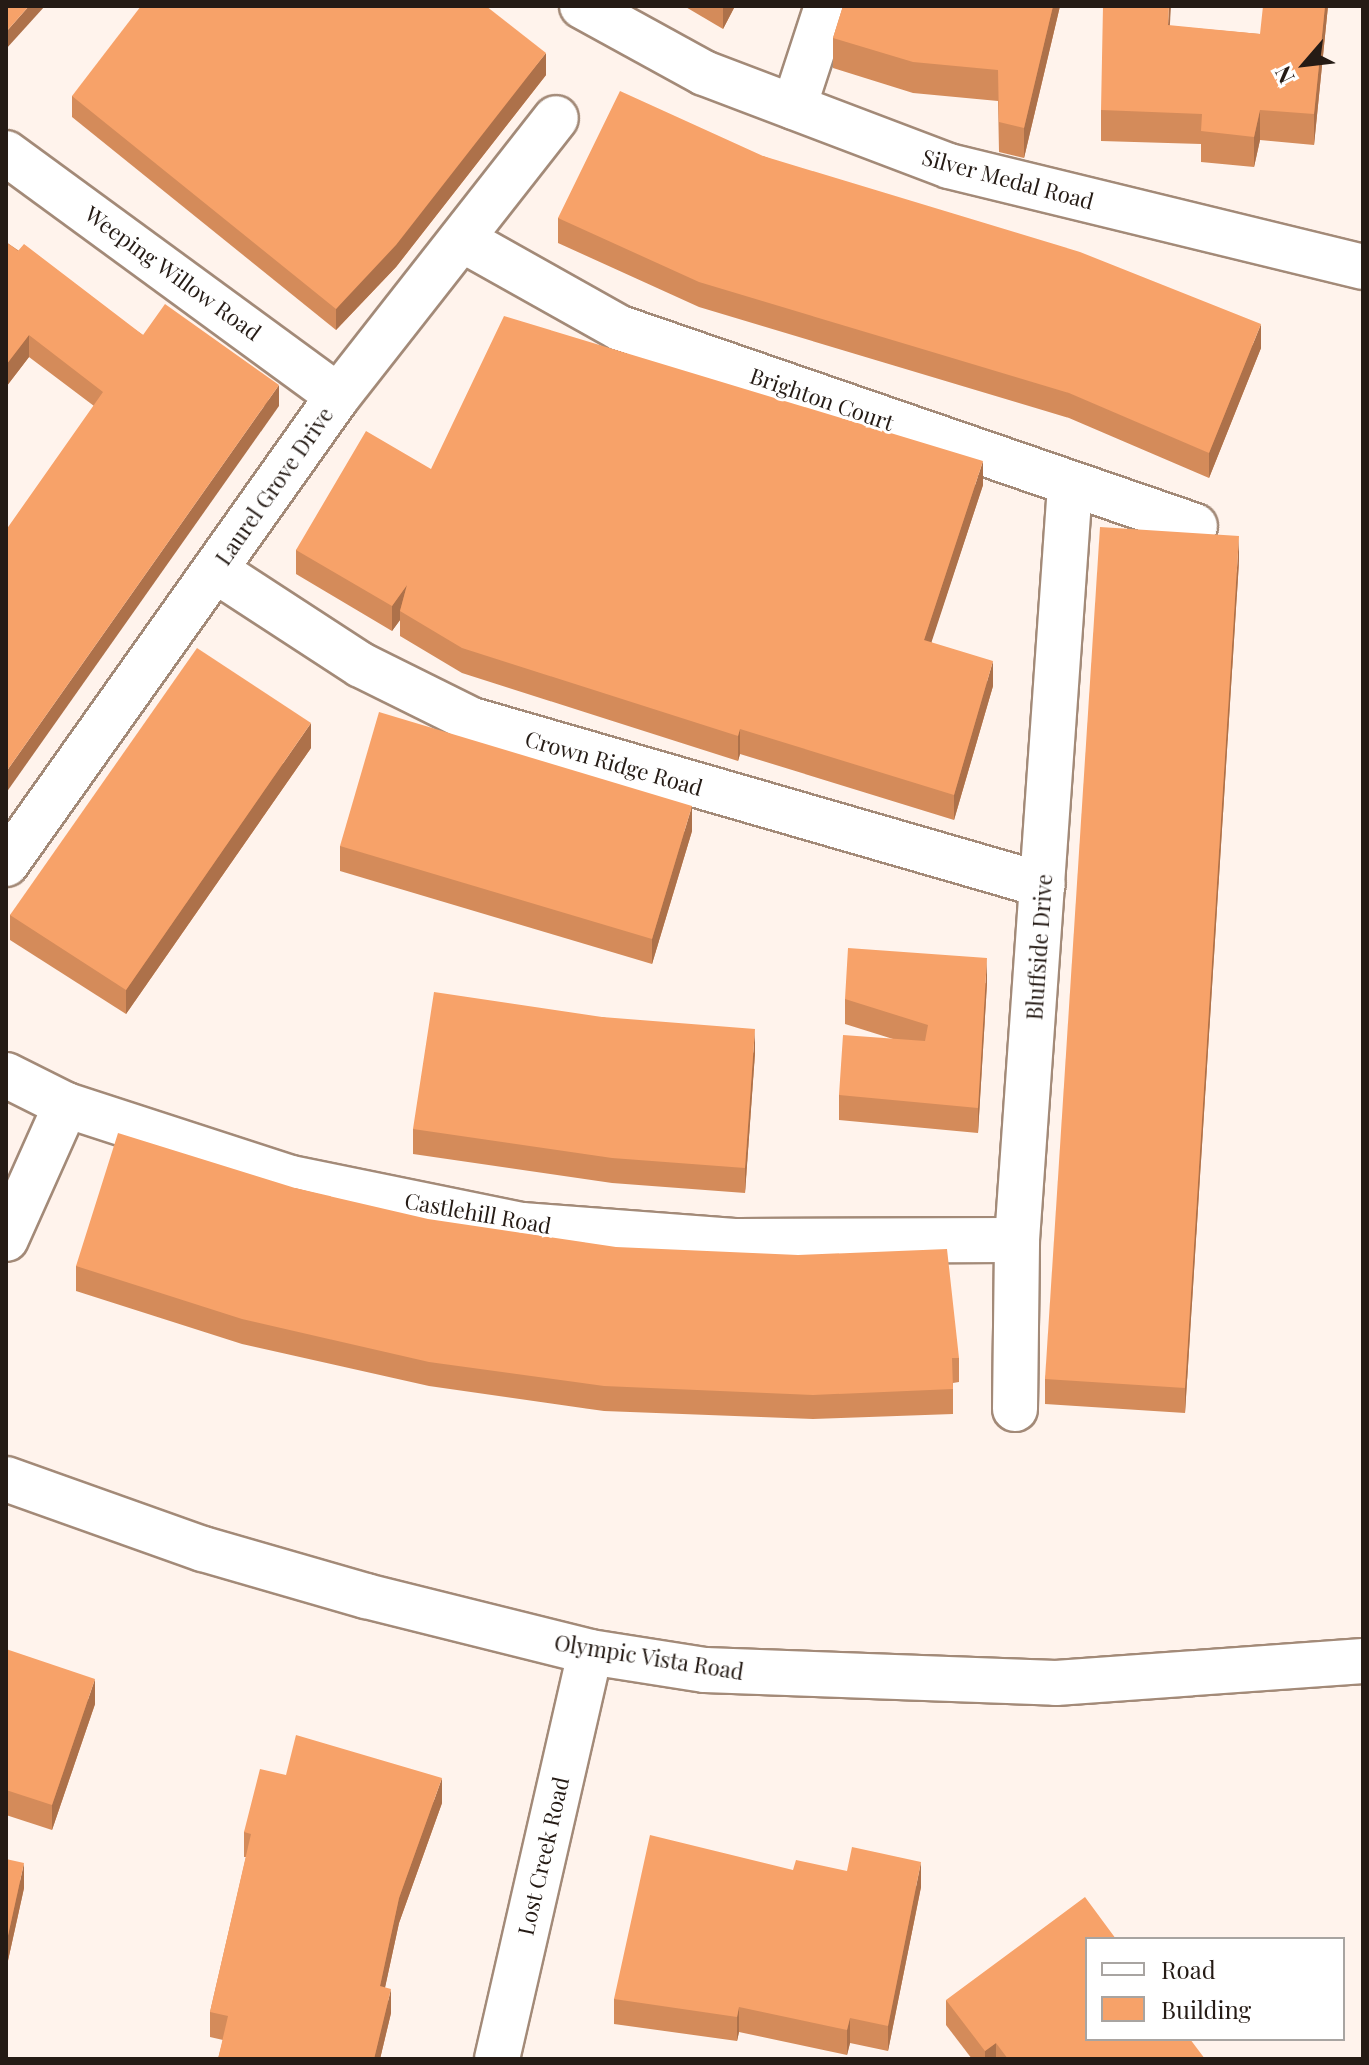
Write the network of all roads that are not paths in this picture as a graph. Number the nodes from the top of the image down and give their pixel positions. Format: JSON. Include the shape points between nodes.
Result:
{"nodes":[{"id":1,"x":582,"y":6,"type":"edge"},
{"id":2,"x":827,"y":6,"type":"edge"},
{"id":3,"x":794,"y":107,"type":"junction"},
{"id":4,"x":556,"y":118,"type":"dead end"},
{"id":5,"x":6,"y":153,"type":"edge"},
{"id":6,"x":463,"y":240,"type":"junction"},
{"id":7,"x":1363,"y":267,"type":"edge"},
{"id":8,"x":338,"y":396,"type":"junction"},
{"id":9,"x":1070,"y":486,"type":"junction"},
{"id":10,"x":1195,"y":526,"type":"dead end"},
{"id":11,"x":215,"y":570,"type":"junction"},
{"id":12,"x":6,"y":864,"type":"edge"},
{"id":13,"x":1043,"y":885,"type":"junction"},
{"id":14,"x":6,"y":1075,"type":"edge"},
{"id":15,"x":66,"y":1105,"type":"junction"},
{"id":16,"x":6,"y":1239,"type":"edge"},
{"id":17,"x":1017,"y":1240,"type":"junction"},
{"id":18,"x":1015,"y":1409,"type":"dead end"},
{"id":19,"x":6,"y":1479,"type":"edge"},
{"id":20,"x":590,"y":1652,"type":"junction"},
{"id":21,"x":1363,"y":1661,"type":"edge"},
{"id":22,"x":497,"y":2059,"type":"edge"}],
"edges":[{"from":1,"to":3,"type":"street","name":"Silver Medal Road","via":[[704,73]]},
{"from":2,"to":3,"type":"street"},
{"from":3,"to":7,"type":"street","name":"Silver Medal Road","via":[[949,166]]},
{"from":4,"to":6,"type":"street","name":"Laurel Grove Drive"},
{"from":5,"to":8,"type":"street","name":"Weeping Willow Road"},
{"from":6,"to":8,"type":"street","name":"Laurel Grove Drive"},
{"from":6,"to":9,"type":"street","name":"Brighton Court","via":[[620,328]]},
{"from":8,"to":11,"type":"street","name":"Laurel Grove Drive"},
{"from":9,"to":10,"type":"street","name":"Brighton Court"},
{"from":9,"to":13,"type":"street","name":"Bluffside Drive"},
{"from":11,"to":12,"type":"street","name":"Laurel Grove Drive"},
{"from":11,"to":13,"type":"street","name":"Crown Ridge Road","via":[[361,665],[472,720]]},
{"from":13,"to":17,"type":"street","name":"Bluffside Drive"},
{"from":14,"to":15,"type":"street","name":"Castlehill Road"},
{"from":15,"to":16,"type":"street"},
{"from":15,"to":17,"type":"street","name":"Castlehill Road","via":[[291,1178],[522,1225],[737,1241]]},
{"from":17,"to":18,"type":"street","name":"Bluffside Drive"},
{"from":19,"to":20,"type":"street","name":"Olympic Vista Road","via":[[203,1549]]},
{"from":20,"to":21,"type":"street","name":"Olympic Vista Road","via":[[705,1670],[934,1682],[1056,1683]]},
{"from":20,"to":22,"type":"street","name":"Lost Creek Road"}]}
